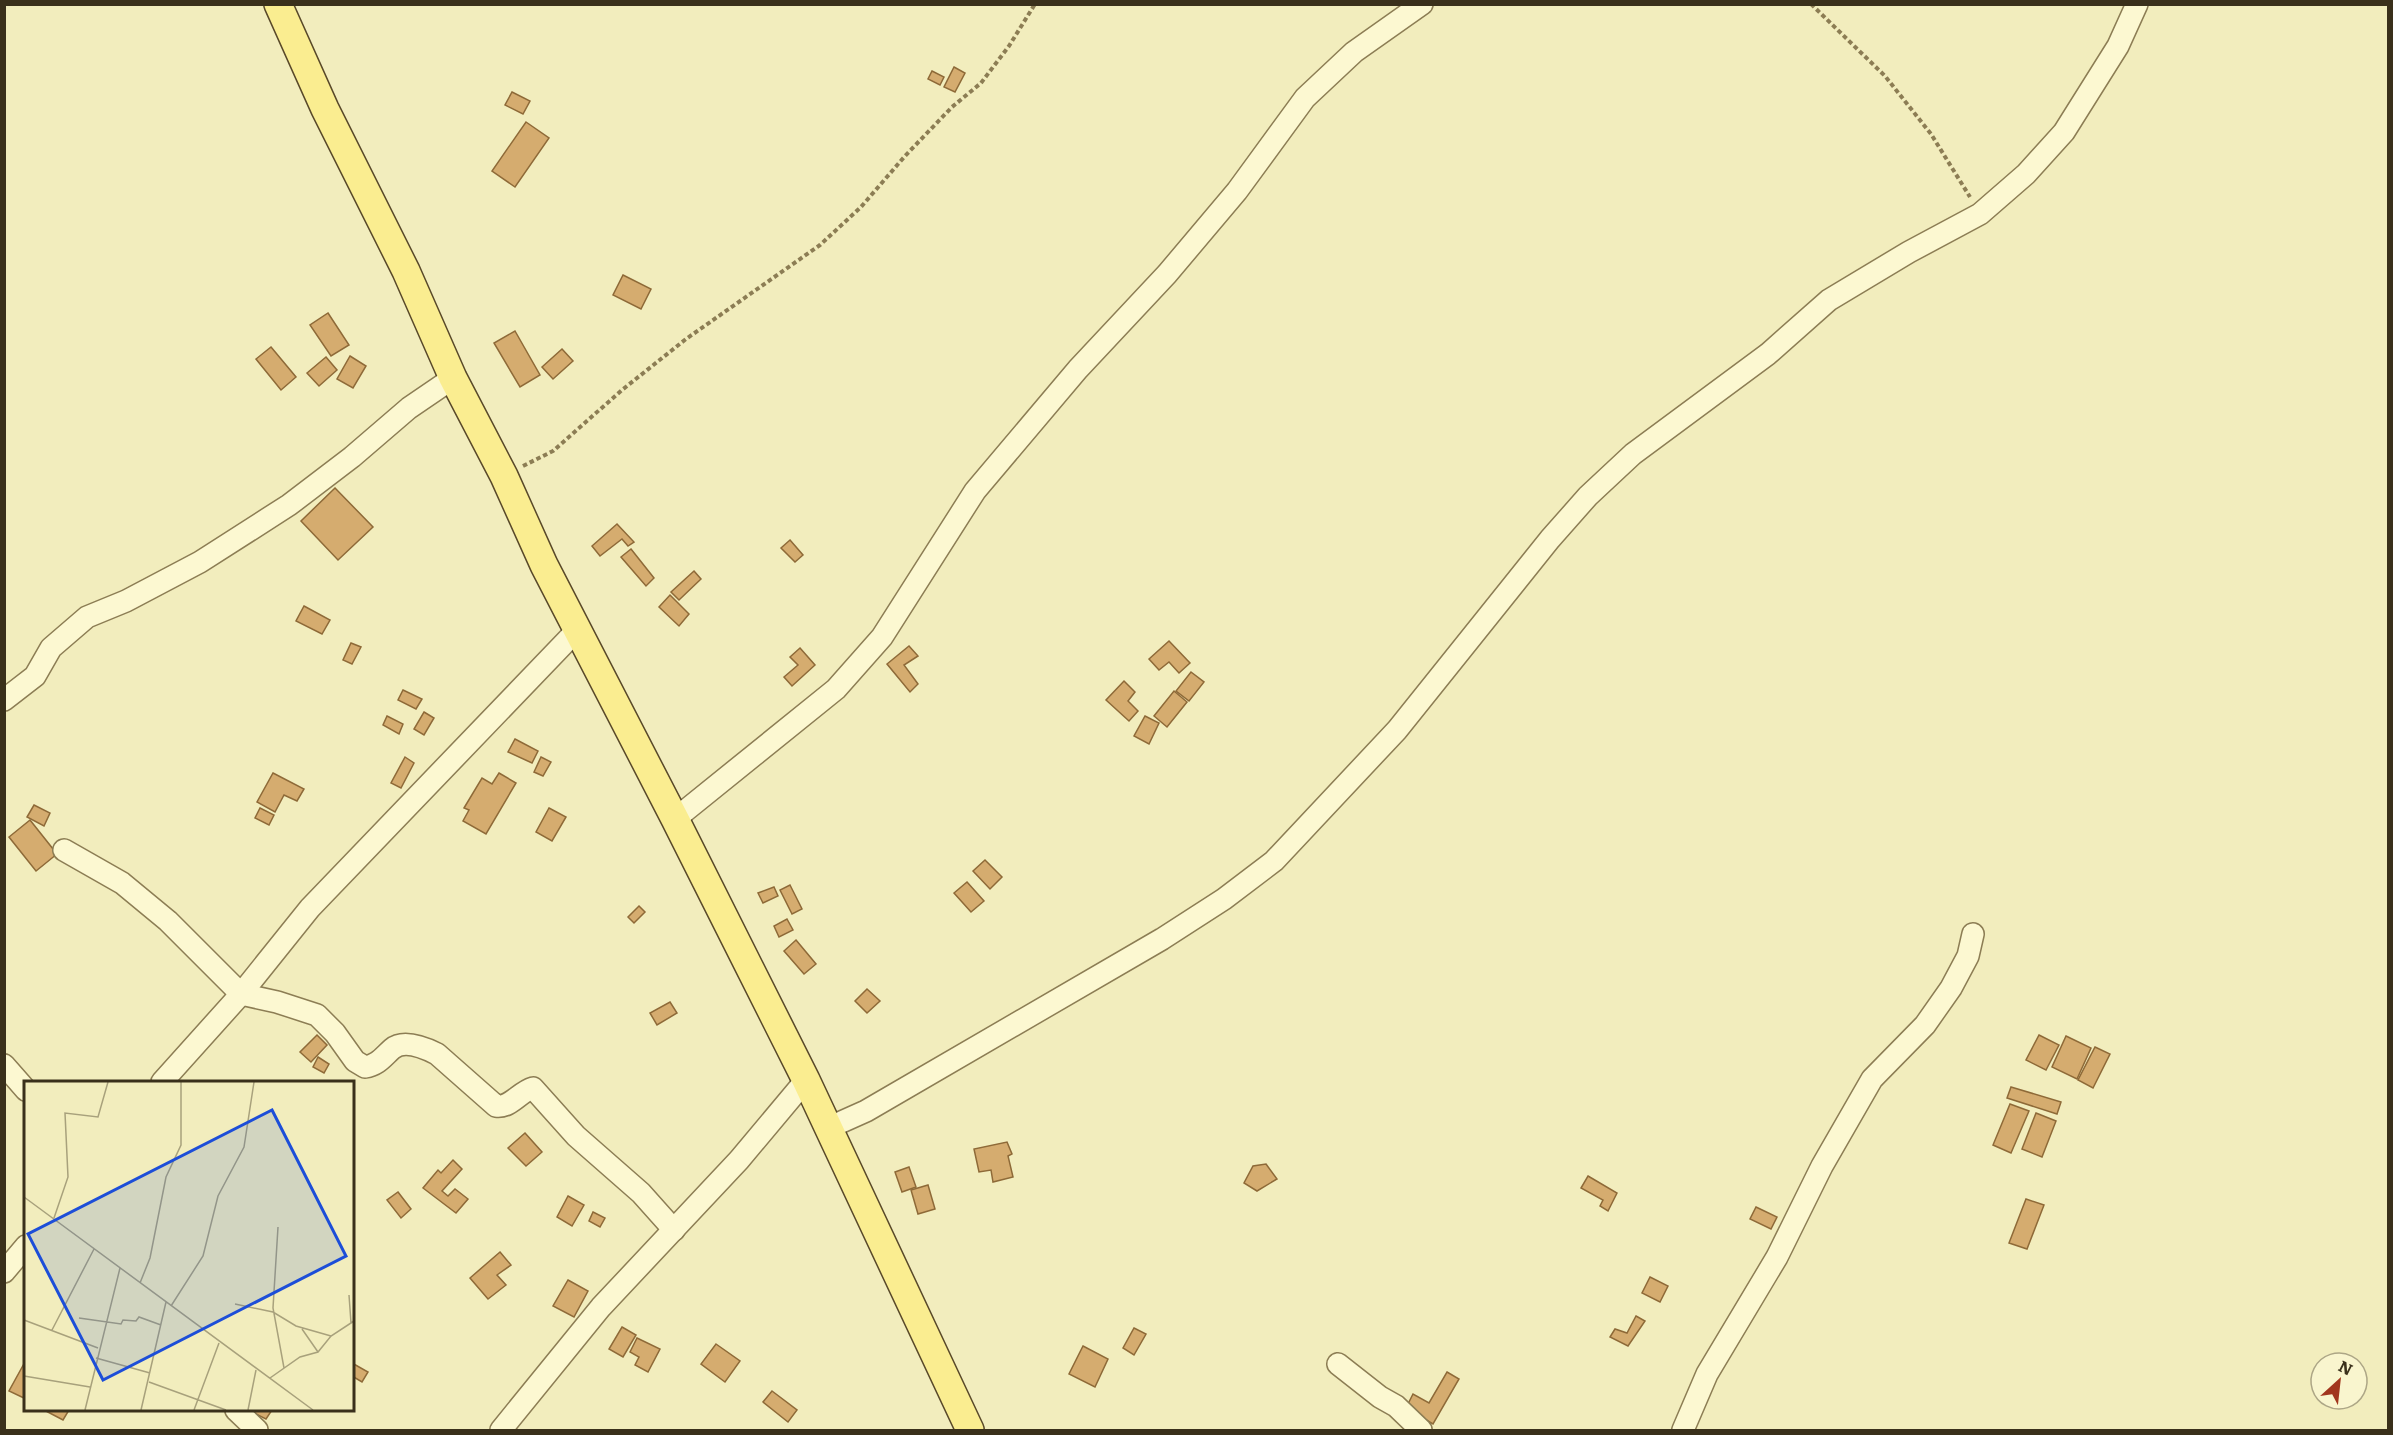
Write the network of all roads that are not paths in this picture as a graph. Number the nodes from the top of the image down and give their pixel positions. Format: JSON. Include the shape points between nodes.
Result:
{"nodes":[{"id":1,"x":278,"y":4,"type":"edge"},
{"id":2,"x":1422,"y":4,"type":"edge"},
{"id":3,"x":2137,"y":4,"type":"edge"},
{"id":4,"x":453,"y":378,"type":"junction"},
{"id":5,"x":578,"y":629,"type":"junction"},
{"id":6,"x":4,"y":700,"type":"edge"},
{"id":7,"x":675,"y":819,"type":"junction"},
{"id":8,"x":64,"y":850,"type":"dead end"},
{"id":9,"x":1973,"y":934,"type":"dead end"},
{"id":10,"x":241,"y":994,"type":"junction"},
{"id":11,"x":4,"y":1065,"type":"edge"},
{"id":12,"x":806,"y":1080,"type":"junction"},
{"id":13,"x":164,"y":1081,"type":"edge"},
{"id":14,"x":24,"y":1088,"type":"edge"},
{"id":15,"x":828,"y":1128,"type":"junction"},
{"id":16,"x":675,"y":1230,"type":"junction"},
{"id":17,"x":24,"y":1248,"type":"edge"},
{"id":18,"x":4,"y":1272,"type":"edge"},
{"id":19,"x":1338,"y":1364,"type":"dead end"},
{"id":20,"x":237,"y":1411,"type":"edge"},
{"id":21,"x":257,"y":1431,"type":"edge"},
{"id":22,"x":501,"y":1431,"type":"edge"},
{"id":23,"x":970,"y":1431,"type":"edge"},
{"id":24,"x":1421,"y":1431,"type":"edge"},
{"id":25,"x":1683,"y":1431,"type":"edge"}],
"edges":[{"from":1,"to":4,"type":"main road"},
{"from":2,"to":7,"type":"street","via":[[1354,52],[1305,98],[1237,191],[975,491],[906,603],[854,670],[836,689]]},
{"from":3,"to":15,"type":"street","via":[[2118,46],[2064,132],[2026,174],[1980,214],[1829,300],[1768,354],[1633,454],[1550,539],[1397,730],[1274,861],[1162,939],[866,1111]]},
{"from":4,"to":5,"type":"main road"},
{"from":4,"to":6,"type":"street","via":[[409,408],[290,505],[200,562],[87,617],[51,648],[35,676]]},
{"from":5,"to":7,"type":"main road"},
{"from":5,"to":10,"type":"street","via":[[310,908]]},
{"from":7,"to":12,"type":"main road"},
{"from":8,"to":10,"type":"street","via":[[122,883],[168,921]]},
{"from":9,"to":25,"type":"street","via":[[1968,956],[1951,988],[1925,1025],[1872,1079],[1822,1166],[1777,1257],[1707,1374]]},
{"from":10,"to":13,"type":"street"},
{"from":10,"to":16,"type":"street","via":[[317,1015],[356,1062],[366,1067],[374,1066],[394,1047],[403,1044],[437,1054],[496,1106],[508,1105],[533,1088],[576,1136],[641,1193]]},
{"from":11,"to":14,"type":"street"},
{"from":12,"to":15,"type":"main road"},
{"from":12,"to":16,"type":"street"},
{"from":15,"to":23,"type":"main road"},
{"from":16,"to":22,"type":"street","via":[[601,1307]]},
{"from":17,"to":18,"type":"street"},
{"from":19,"to":24,"type":"street","via":[[1396,1406]]},
{"from":20,"to":21,"type":"street"}]}
